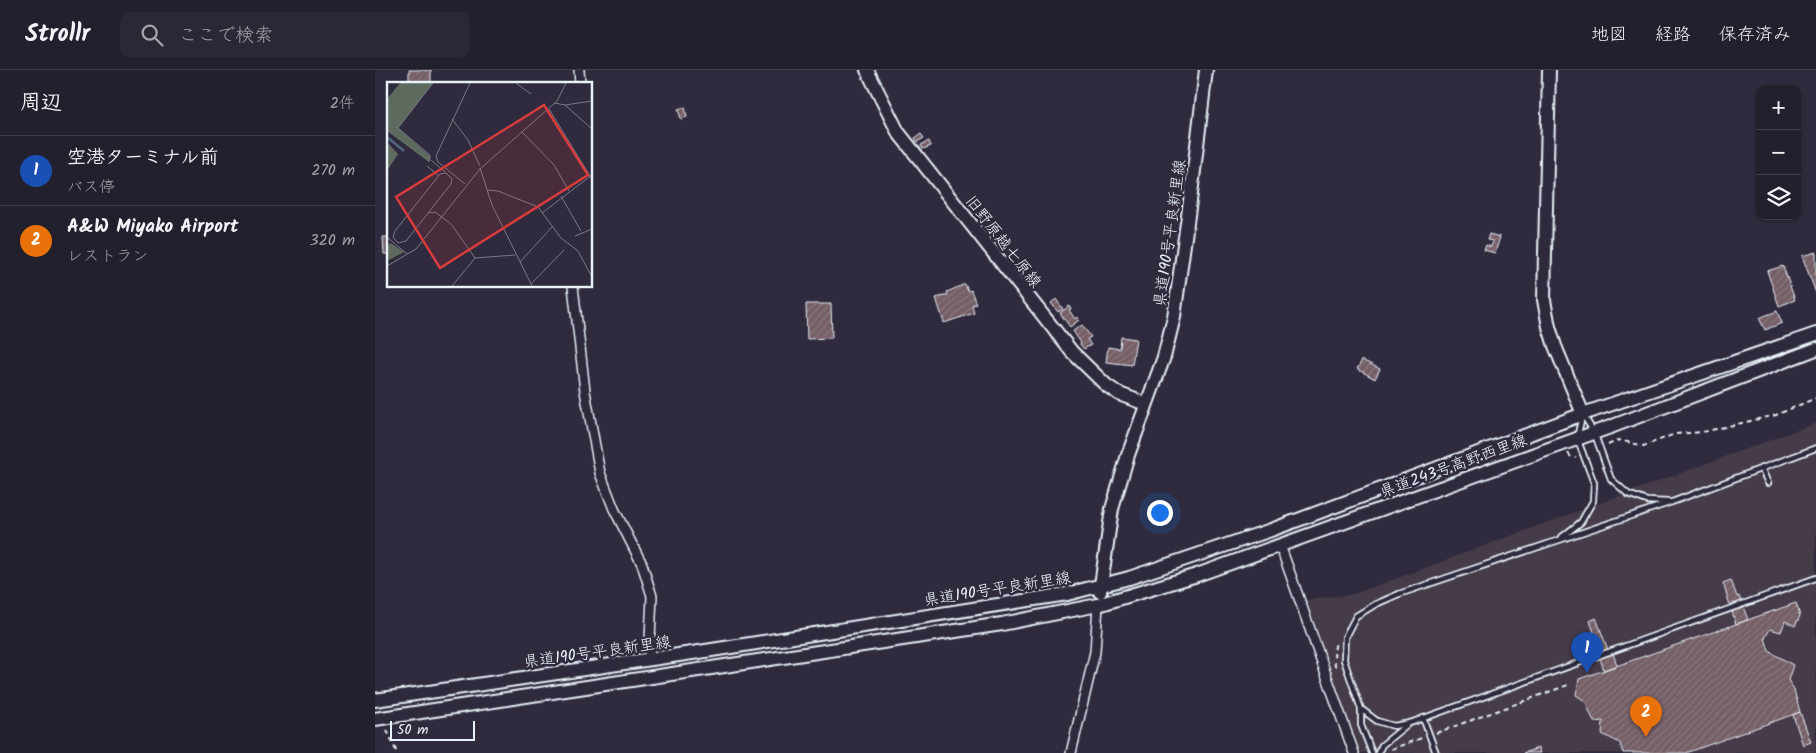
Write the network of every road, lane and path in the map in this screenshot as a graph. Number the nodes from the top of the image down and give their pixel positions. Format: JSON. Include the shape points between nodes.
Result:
{"nodes":[{"id":1,"x":867,"y":70,"type":"edge"},
{"id":2,"x":1205,"y":70,"type":"edge"},
{"id":3,"x":1549,"y":70,"type":"edge"},
{"id":4,"x":573,"y":288,"type":"edge"},
{"id":5,"x":1816,"y":334,"type":"edge"},
{"id":6,"x":1816,"y":349,"type":"edge"},
{"id":7,"x":1816,"y":398,"type":"edge"},
{"id":8,"x":1146,"y":404,"type":"junction"},
{"id":9,"x":1583,"y":414,"type":"junction"},
{"id":10,"x":1594,"y":432,"type":"junction"},
{"id":11,"x":1571,"y":440,"type":"junction"},
{"id":12,"x":1816,"y":448,"type":"edge"},
{"id":13,"x":1599,"y":449,"type":"junction"},
{"id":14,"x":1585,"y":455,"type":"junction"},
{"id":15,"x":1761,"y":468,"type":"junction"},
{"id":16,"x":1767,"y":483,"type":"dead end"},
{"id":17,"x":1672,"y":502,"type":"junction"},
{"id":18,"x":1559,"y":539,"type":"junction"},
{"id":19,"x":1280,"y":545,"type":"junction"},
{"id":20,"x":1816,"y":578,"type":"edge"},
{"id":21,"x":1100,"y":586,"type":"junction"},
{"id":22,"x":1098,"y":605,"type":"junction"},
{"id":23,"x":649,"y":659,"type":"junction"},
{"id":24,"x":1568,"y":685,"type":"dead end"},
{"id":25,"x":375,"y":700,"type":"edge"},
{"id":26,"x":1361,"y":709,"type":"junction"},
{"id":27,"x":379,"y":718,"type":"edge"},
{"id":28,"x":1423,"y":718,"type":"junction"},
{"id":29,"x":1410,"y":723,"type":"junction"},
{"id":30,"x":1429,"y":735,"type":"junction"},
{"id":31,"x":1388,"y":750,"type":"dead end"},
{"id":32,"x":397,"y":753,"type":"edge"},
{"id":33,"x":1071,"y":753,"type":"edge"},
{"id":34,"x":1354,"y":753,"type":"edge"},
{"id":35,"x":1372,"y":753,"type":"edge"},
{"id":36,"x":1378,"y":753,"type":"edge"},
{"id":37,"x":1436,"y":753,"type":"edge"}],
"edges":[{"from":1,"to":8,"type":"main road","name":"旧野原越七原線","via":[[898,132],[1072,352],[1106,385],[1119,394]]},
{"from":2,"to":8,"type":"main road","name":"県道190号平良新里線","via":[[1174,317],[1164,357]]},
{"from":3,"to":9,"type":"main road","via":[[1545,300],[1555,346]]},
{"from":4,"to":23,"type":"street","via":[[585,391],[600,473],[642,564],[652,596]]},
{"from":5,"to":9,"type":"main road","name":"県道243号高野西里線"},
{"from":6,"to":10,"type":"main road","name":"県道243号高野西里線"},
{"from":7,"to":13,"type":"path","via":[[1776,416],[1703,432],[1675,434],[1644,446],[1619,440]]},
{"from":8,"to":21,"type":"main road","name":"県道190号平良新里線","via":[[1112,508]]},
{"from":9,"to":10,"type":"lane"},
{"from":9,"to":11,"type":"lane"},
{"from":9,"to":21,"type":"main road","name":"県道243号高野西里線","via":[[1271,530]]},
{"from":10,"to":11,"type":"main road","name":"県道243号高野西里線"},
{"from":10,"to":13,"type":"lane"},
{"from":11,"to":14,"type":"lane"},
{"from":11,"to":14,"type":"path","via":[[1569,456],[1574,459]]},
{"from":11,"to":19,"type":"main road","name":"県道243号高野西里線"},
{"from":12,"to":15,"type":"lane"},
{"from":13,"to":17,"type":"lane","via":[[1611,478],[1627,494],[1647,501]]},
{"from":14,"to":18,"type":"lane","via":[[1594,483],[1593,501],[1581,522]]},
{"from":15,"to":16,"type":"lane"},
{"from":15,"to":17,"type":"lane"},
{"from":17,"to":18,"type":"lane"},
{"from":18,"to":26,"type":"lane","via":[[1399,594],[1356,616],[1345,637],[1344,660]]},
{"from":19,"to":22,"type":"main road","name":"県道243号高野西里線","via":[[1197,575]]},
{"from":19,"to":34,"type":"street"},
{"from":20,"to":28,"type":"lane"},
{"from":21,"to":22,"type":"main road"},
{"from":21,"to":23,"type":"main road","name":"県道190号平良新里線","via":[[1057,596]]},
{"from":22,"to":27,"type":"main road","name":"県道190号平良新里線","via":[[1002,624]]},
{"from":22,"to":33,"type":"street","via":[[1095,652]]},
{"from":23,"to":25,"type":"main road","name":"県道190号平良新里線"},
{"from":24,"to":30,"type":"path"},
{"from":26,"to":29,"type":"lane","via":[[1385,724]]},
{"from":26,"to":35,"type":"lane","via":[[1361,725]]},
{"from":27,"to":32,"type":"path"},
{"from":28,"to":29,"type":"lane"},
{"from":28,"to":30,"type":"lane"},
{"from":29,"to":36,"type":"lane","via":[[1382,745]]},
{"from":30,"to":31,"type":"path"},
{"from":30,"to":37,"type":"lane"}]}
